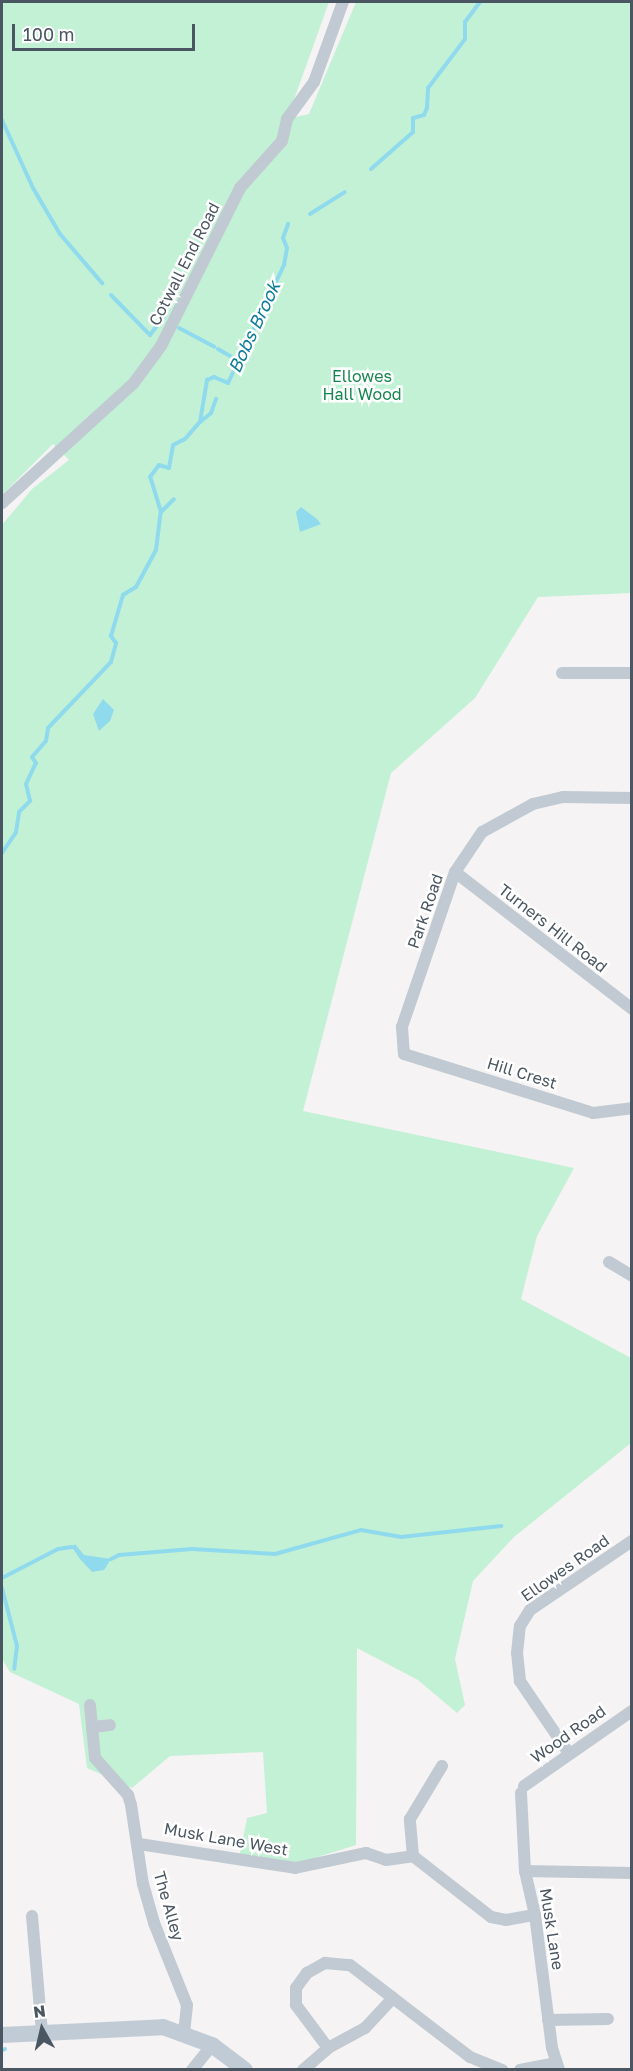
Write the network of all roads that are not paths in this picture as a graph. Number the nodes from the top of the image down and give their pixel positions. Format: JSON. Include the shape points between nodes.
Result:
{"nodes":[{"id":1,"x":343,"y":2,"type":"edge"},
{"id":2,"x":2,"y":503,"type":"edge"},
{"id":3,"x":562,"y":673,"type":"dead end"},
{"id":4,"x":632,"y":673,"type":"edge"},
{"id":5,"x":632,"y":798,"type":"edge"},
{"id":6,"x":455,"y":872,"type":"junction"},
{"id":7,"x":632,"y":1009,"type":"edge"},
{"id":8,"x":404,"y":1054,"type":"joint"},
{"id":9,"x":632,"y":1108,"type":"edge"},
{"id":10,"x":609,"y":1262,"type":"dead end"},
{"id":11,"x":632,"y":1276,"type":"edge"},
{"id":12,"x":632,"y":1541,"type":"edge"},
{"id":13,"x":90,"y":1705,"type":"dead end"},
{"id":14,"x":632,"y":1711,"type":"edge"},
{"id":15,"x":110,"y":1725,"type":"dead end"},
{"id":16,"x":92,"y":1727,"type":"junction"},
{"id":17,"x":568,"y":1752,"type":"junction"},
{"id":18,"x":442,"y":1766,"type":"dead end"},
{"id":19,"x":522,"y":1789,"type":"joint"},
{"id":20,"x":139,"y":1844,"type":"junction"},
{"id":21,"x":413,"y":1856,"type":"junction"},
{"id":22,"x":525,"y":1871,"type":"junction"},
{"id":23,"x":632,"y":1873,"type":"edge"},
{"id":24,"x":535,"y":1915,"type":"junction"},
{"id":25,"x":32,"y":1916,"type":"dead end"},
{"id":26,"x":393,"y":1998,"type":"junction"},
{"id":27,"x":608,"y":2019,"type":"dead end"},
{"id":28,"x":548,"y":2020,"type":"junction"},
{"id":29,"x":184,"y":2032,"type":"junction"},
{"id":30,"x":42,"y":2033,"type":"junction"},
{"id":31,"x":2,"y":2035,"type":"edge"},
{"id":32,"x":212,"y":2045,"type":"junction"},
{"id":33,"x":328,"y":2048,"type":"junction"},
{"id":34,"x":557,"y":2066,"type":"edge"},
{"id":35,"x":192,"y":2070,"type":"edge"},
{"id":36,"x":245,"y":2070,"type":"edge"},
{"id":37,"x":303,"y":2070,"type":"edge"},
{"id":38,"x":503,"y":2070,"type":"edge"},
{"id":39,"x":520,"y":2070,"type":"edge"}],
"edges":[{"from":1,"to":2,"type":"street","name":"Cotwall End Road","via":[[314,82],[287,119],[282,141],[240,188],[161,346],[133,384]]},
{"from":3,"to":4,"type":"street"},
{"from":5,"to":6,"type":"street","name":"Park Road","via":[[563,797],[533,804],[482,832]]},
{"from":6,"to":7,"type":"street","name":"Turners Hill Road"},
{"from":6,"to":8,"type":"street","name":"Park Road","via":[[402,1027]]},
{"from":8,"to":9,"type":"street","name":"Hill Crest","via":[[593,1113]]},
{"from":10,"to":11,"type":"street"},
{"from":12,"to":17,"type":"street","name":"Ellowes Road","via":[[530,1610],[520,1626],[520,1681]]},
{"from":13,"to":16,"type":"street","name":"The Alley"},
{"from":14,"to":17,"type":"street","name":"Wood Road"},
{"from":15,"to":16,"type":"street"},
{"from":16,"to":20,"type":"street","name":"The Alley","via":[[95,1758],[128,1795]]},
{"from":17,"to":19,"type":"street","name":"Wood Road"},
{"from":18,"to":21,"type":"street","via":[[410,1819]]},
{"from":19,"to":22,"type":"street","name":"Musk Lane"},
{"from":20,"to":21,"type":"street","name":"Musk Lane West","via":[[295,1868],[366,1853],[386,1860]]},
{"from":20,"to":29,"type":"street","name":"The Alley","via":[[143,1884],[154,1923],[187,2005]]},
{"from":21,"to":24,"type":"street","via":[[491,1917],[506,1920]]},
{"from":22,"to":23,"type":"street"},
{"from":22,"to":24,"type":"street","name":"Musk Lane"},
{"from":24,"to":28,"type":"street","name":"Musk Lane"},
{"from":25,"to":30,"type":"street"},
{"from":26,"to":33,"type":"street","via":[[358,2034]]},
{"from":26,"to":33,"type":"street","via":[[350,1965],[325,1963],[307,1973],[296,1988],[296,2005]]},
{"from":26,"to":38,"type":"street","via":[[470,2057]]},
{"from":27,"to":28,"type":"street"},
{"from":28,"to":34,"type":"street","name":"Musk Lane"},
{"from":29,"to":30,"type":"street","via":[[142,2027]]},
{"from":29,"to":32,"type":"street"},
{"from":30,"to":31,"type":"street"},
{"from":32,"to":35,"type":"street"},
{"from":32,"to":36,"type":"street"},
{"from":33,"to":37,"type":"street"},
{"from":34,"to":39,"type":"street"}]}
